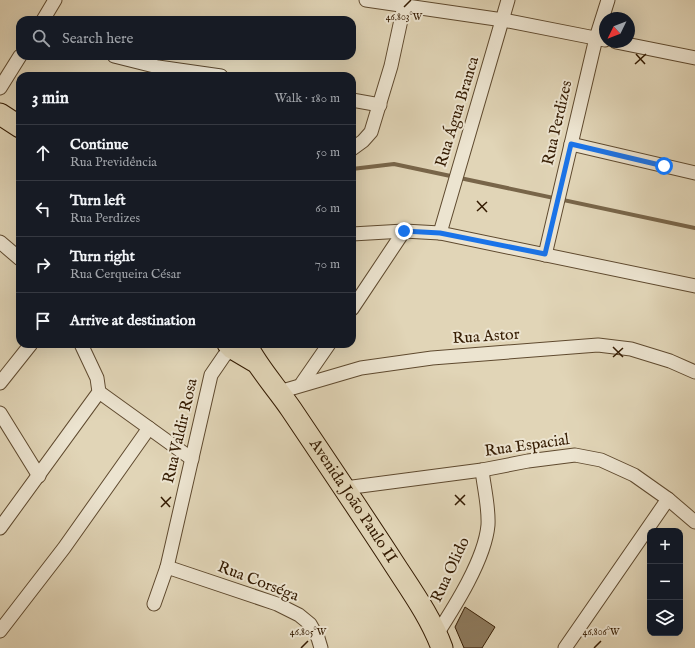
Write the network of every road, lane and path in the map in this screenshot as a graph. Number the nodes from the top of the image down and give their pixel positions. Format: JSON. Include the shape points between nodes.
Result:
{"nodes":[{"id":1,"x":56,"y":0,"type":"edge"},
{"id":2,"x":366,"y":0,"type":"edge"},
{"id":3,"x":508,"y":0,"type":"edge"},
{"id":4,"x":608,"y":0,"type":"edge"},
{"id":5,"x":404,"y":6,"type":"junction"},
{"id":6,"x":606,"y":12,"type":"edge"},
{"id":7,"x":46,"y":16,"type":"edge"},
{"id":8,"x":503,"y":20,"type":"junction"},
{"id":9,"x":599,"y":39,"type":"edge"},
{"id":10,"x":599,"y":43,"type":"edge"},
{"id":11,"x":635,"y":46,"type":"edge"},
{"id":12,"x":695,"y":58,"type":"edge"},
{"id":13,"x":18,"y":60,"type":"edge"},
{"id":14,"x":125,"y":60,"type":"edge"},
{"id":15,"x":157,"y":71,"type":"edge"},
{"id":16,"x":170,"y":72,"type":"edge"},
{"id":17,"x":0,"y":88,"type":"edge"},
{"id":18,"x":356,"y":101,"type":"edge"},
{"id":19,"x":380,"y":105,"type":"junction"},
{"id":20,"x":0,"y":114,"type":"edge"},
{"id":21,"x":16,"y":124,"type":"edge"},
{"id":22,"x":571,"y":144,"type":"junction"},
{"id":23,"x":356,"y":146,"type":"edge"},
{"id":24,"x":695,"y":173,"type":"edge"},
{"id":25,"x":404,"y":231,"type":"junction"},
{"id":26,"x":440,"y":233,"type":"junction"},
{"id":27,"x":356,"y":234,"type":"edge"},
{"id":28,"x":0,"y":242,"type":"edge"},
{"id":29,"x":545,"y":254,"type":"junction"},
{"id":30,"x":16,"y":256,"type":"edge"},
{"id":31,"x":695,"y":286,"type":"edge"},
{"id":32,"x":356,"y":303,"type":"edge"},
{"id":33,"x":28,"y":348,"type":"edge"},
{"id":34,"x":83,"y":348,"type":"edge"},
{"id":35,"x":240,"y":348,"type":"edge"},
{"id":36,"x":326,"y":348,"type":"edge"},
{"id":37,"x":695,"y":372,"type":"edge"},
{"id":38,"x":0,"y":383,"type":"edge"},
{"id":39,"x":302,"y":383,"type":"junction"},
{"id":40,"x":99,"y":392,"type":"junction"},
{"id":41,"x":279,"y":392,"type":"junction"},
{"id":42,"x":0,"y":413,"type":"edge"},
{"id":43,"x":149,"y":428,"type":"junction"},
{"id":44,"x":192,"y":459,"type":"junction"},
{"id":45,"x":482,"y":470,"type":"junction"},
{"id":46,"x":39,"y":476,"type":"junction"},
{"id":47,"x":345,"y":488,"type":"junction"},
{"id":48,"x":668,"y":499,"type":"junction"},
{"id":49,"x":695,"y":522,"type":"edge"},
{"id":50,"x":0,"y":528,"type":"edge"},
{"id":51,"x":168,"y":567,"type":"junction"},
{"id":52,"x":154,"y":604,"type":"dead end"},
{"id":53,"x":0,"y":631,"type":"edge"},
{"id":54,"x":440,"y":641,"type":"edge"},
{"id":55,"x":321,"y":648,"type":"edge"},
{"id":56,"x":565,"y":648,"type":"edge"}],
"edges":[{"from":1,"to":7,"type":"street"},
{"from":2,"to":5,"type":"street"},
{"from":3,"to":8,"type":"street","name":"Rua Água Branca"},
{"from":4,"to":6,"type":"street","name":"Rua Perdizes"},
{"from":5,"to":8,"type":"street"},
{"from":5,"to":19,"type":"street"},
{"from":8,"to":9,"type":"street"},
{"from":8,"to":26,"type":"street","name":"Rua Água Branca"},
{"from":10,"to":22,"type":"street","name":"Rua Perdizes"},
{"from":11,"to":12,"type":"street"},
{"from":13,"to":17,"type":"street"},
{"from":14,"to":15,"type":"street"},
{"from":15,"to":16,"type":"street"},
{"from":18,"to":19,"type":"street"},
{"from":19,"to":23,"type":"street","via":[[371,132]]},
{"from":20,"to":21,"type":"main road"},
{"from":22,"to":24,"type":"street"},
{"from":22,"to":29,"type":"street","name":"Rua Perdizes"},
{"from":25,"to":26,"type":"street"},
{"from":25,"to":27,"type":"street"},
{"from":25,"to":32,"type":"street"},
{"from":26,"to":29,"type":"street"},
{"from":28,"to":30,"type":"street"},
{"from":29,"to":31,"type":"street"},
{"from":33,"to":38,"type":"street"},
{"from":34,"to":40,"type":"street","via":[[97,378]]},
{"from":35,"to":41,"type":"main road","name":"Avenida João Paulo II"},
{"from":35,"to":44,"type":"street","name":"Rua Valdir Rosa","via":[[215,366],[211,375]]},
{"from":36,"to":39,"type":"street"},
{"from":37,"to":39,"type":"street","name":"Rua Astor","via":[[631,349],[598,345],[432,358],[362,368]]},
{"from":39,"to":41,"type":"street","name":"Rua Astor"},
{"from":40,"to":43,"type":"street"},
{"from":40,"to":46,"type":"street"},
{"from":41,"to":47,"type":"main road","name":"Avenida João Paulo II"},
{"from":42,"to":46,"type":"street"},
{"from":43,"to":44,"type":"street"},
{"from":43,"to":53,"type":"street","via":[[64,548]]},
{"from":44,"to":51,"type":"street","name":"Rua Valdir Rosa"},
{"from":45,"to":47,"type":"street","name":"Rua Espacial"},
{"from":45,"to":48,"type":"street","name":"Rua Espacial","via":[[575,455],[601,460],[634,475]]},
{"from":45,"to":54,"type":"street","name":"Rua Olido","via":[[488,508],[487,532],[478,559]]},
{"from":46,"to":50,"type":"street"},
{"from":47,"to":54,"type":"main road","name":"Avenida João Paulo II","via":[[419,603]]},
{"from":48,"to":49,"type":"street","name":"Rua Espacial"},
{"from":48,"to":56,"type":"street"},
{"from":51,"to":52,"type":"street","name":"Rua Valdir Rosa"},
{"from":51,"to":55,"type":"street","name":"Rua Corséga","via":[[277,604],[299,615],[310,624]]}]}
